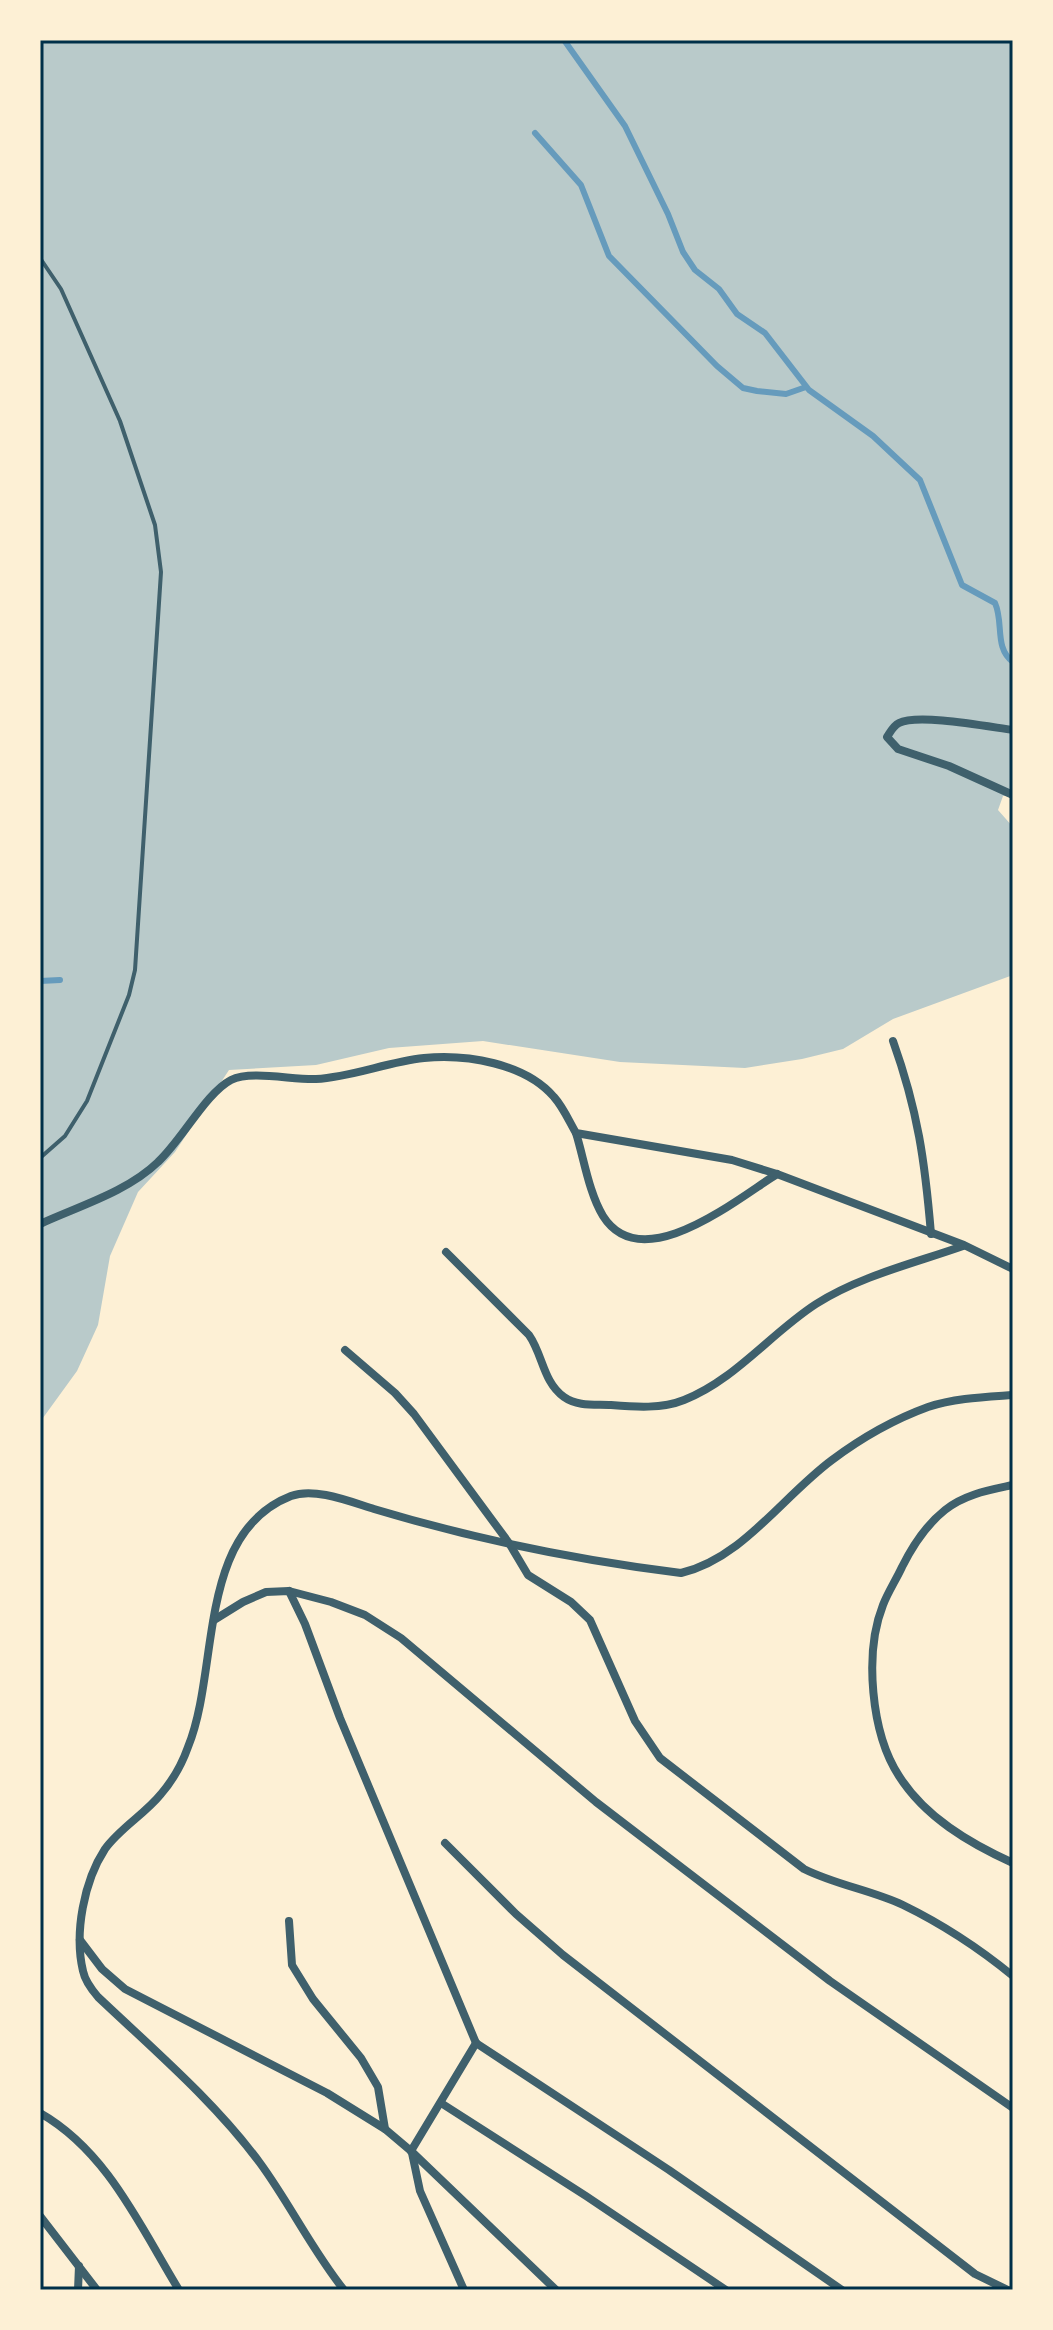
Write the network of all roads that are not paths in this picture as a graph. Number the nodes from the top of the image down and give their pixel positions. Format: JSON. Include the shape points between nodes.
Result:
{"nodes":[{"id":1,"x":40,"y":258,"type":"edge"},
{"id":2,"x":1013,"y":730,"type":"edge"},
{"id":3,"x":1013,"y":795,"type":"edge"},
{"id":4,"x":893,"y":1041,"type":"dead end"},
{"id":5,"x":576,"y":1133,"type":"junction"},
{"id":6,"x":40,"y":1158,"type":"edge"},
{"id":7,"x":777,"y":1174,"type":"junction"},
{"id":8,"x":40,"y":1224,"type":"edge"},
{"id":9,"x":931,"y":1234,"type":"junction"},
{"id":10,"x":964,"y":1245,"type":"junction"},
{"id":11,"x":446,"y":1252,"type":"dead end"},
{"id":12,"x":1013,"y":1269,"type":"edge"},
{"id":13,"x":345,"y":1350,"type":"dead end"},
{"id":14,"x":1013,"y":1395,"type":"edge"},
{"id":15,"x":1013,"y":1485,"type":"edge"},
{"id":16,"x":509,"y":1543,"type":"junction"},
{"id":17,"x":289,"y":1591,"type":"junction"},
{"id":18,"x":214,"y":1620,"type":"junction"},
{"id":19,"x":445,"y":1843,"type":"dead end"},
{"id":20,"x":1013,"y":1863,"type":"edge"},
{"id":21,"x":289,"y":1921,"type":"dead end"},
{"id":22,"x":80,"y":1940,"type":"junction"},
{"id":23,"x":1013,"y":1976,"type":"edge"},
{"id":24,"x":476,"y":2043,"type":"junction"},
{"id":25,"x":441,"y":2103,"type":"junction"},
{"id":26,"x":1013,"y":2108,"type":"edge"},
{"id":27,"x":40,"y":2113,"type":"edge"},
{"id":28,"x":385,"y":2129,"type":"junction"},
{"id":29,"x":411,"y":2151,"type":"junction"},
{"id":30,"x":40,"y":2216,"type":"edge"},
{"id":31,"x":79,"y":2265,"type":"junction"},
{"id":32,"x":78,"y":2290,"type":"edge"},
{"id":33,"x":97,"y":2290,"type":"edge"},
{"id":34,"x":179,"y":2290,"type":"edge"},
{"id":35,"x":344,"y":2290,"type":"edge"},
{"id":36,"x":464,"y":2290,"type":"edge"},
{"id":37,"x":556,"y":2290,"type":"edge"},
{"id":38,"x":726,"y":2290,"type":"edge"},
{"id":39,"x":842,"y":2290,"type":"edge"},
{"id":40,"x":1008,"y":2290,"type":"edge"}],
"edges":[{"from":1,"to":6,"type":"lane","via":[[61,289],[120,421],[155,525],[161,572],[132,982],[87,1101],[65,1136]]},
{"from":2,"to":3,"type":"street","via":[[908,720],[887,737],[898,749]]},
{"from":4,"to":9,"type":"street","via":[[918,1122]]},
{"from":5,"to":7,"type":"street","via":[[732,1160]]},
{"from":5,"to":7,"type":"street","via":[[603,1216],[625,1236],[640,1240],[678,1233]]},
{"from":5,"to":8,"type":"street","via":[[556,1098],[535,1079],[512,1068],[464,1059],[425,1058],[316,1079],[235,1078],[213,1094],[155,1165],[132,1182]]},
{"from":7,"to":9,"type":"street"},
{"from":9,"to":10,"type":"street"},
{"from":10,"to":11,"type":"street","via":[[844,1289],[816,1304],[715,1384],[682,1401],[644,1407],[576,1403],[564,1397],[548,1379],[523,1327]]},
{"from":10,"to":12,"type":"street"},
{"from":13,"to":16,"type":"street","via":[[414,1414]]},
{"from":14,"to":16,"type":"street","via":[[930,1407],[884,1428],[831,1461],[732,1549],[704,1567],[681,1573],[656,1570]]},
{"from":15,"to":20,"type":"street","via":[[973,1494],[947,1508],[925,1529],[882,1606],[873,1646],[873,1692],[882,1742],[898,1776],[922,1806],[954,1831]]},
{"from":16,"to":18,"type":"street","via":[[322,1495],[294,1494],[247,1529],[230,1556]]},
{"from":16,"to":23,"type":"street","via":[[528,1575],[590,1620],[635,1721],[660,1758],[804,1869],[828,1882],[903,1905]]},
{"from":17,"to":18,"type":"street","via":[[266,1592]]},
{"from":17,"to":24,"type":"street"},
{"from":17,"to":26,"type":"street","via":[[365,1615],[401,1638],[633,1831],[830,1981]]},
{"from":18,"to":22,"type":"street","via":[[193,1736],[181,1767],[161,1795],[106,1848],[92,1874]]},
{"from":19,"to":40,"type":"street","via":[[563,1955],[975,2274]]},
{"from":21,"to":28,"type":"street","via":[[292,1965],[378,2087]]},
{"from":22,"to":28,"type":"street","via":[[125,1989],[327,2093]]},
{"from":22,"to":35,"type":"street","via":[[89,1986],[236,2132]]},
{"from":24,"to":25,"type":"street"},
{"from":24,"to":39,"type":"street"},
{"from":25,"to":29,"type":"street"},
{"from":25,"to":38,"type":"street"},
{"from":27,"to":34,"type":"street","via":[[91,2152]]},
{"from":28,"to":29,"type":"street"},
{"from":29,"to":36,"type":"street","via":[[420,2191]]},
{"from":29,"to":37,"type":"street"},
{"from":30,"to":31,"type":"street"},
{"from":31,"to":32,"type":"street"},
{"from":31,"to":33,"type":"street"}]}
